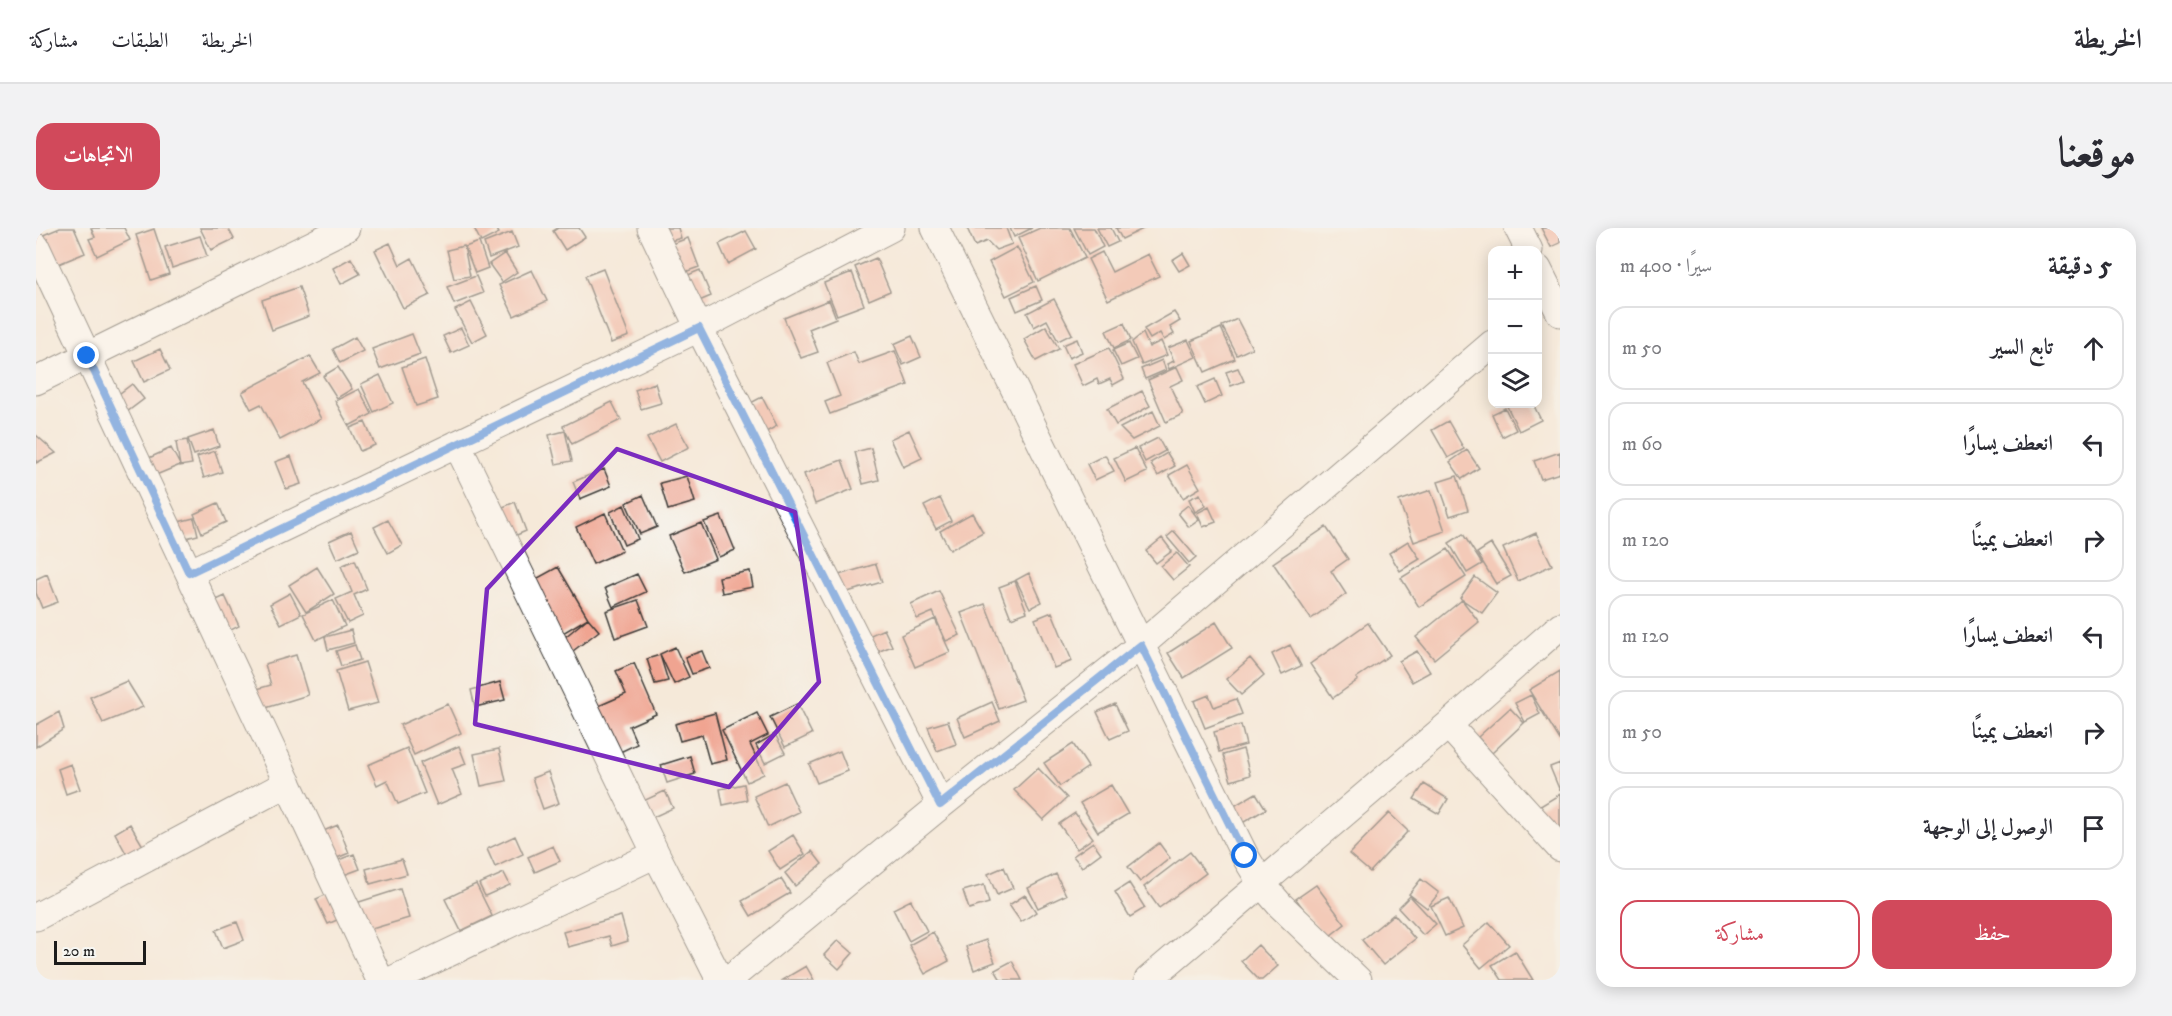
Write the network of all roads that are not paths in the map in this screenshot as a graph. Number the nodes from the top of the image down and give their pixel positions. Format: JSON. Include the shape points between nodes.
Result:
{"nodes":[{"id":1,"x":346,"y":228,"type":"edge"},
{"id":2,"x":651,"y":228,"type":"edge"},
{"id":3,"x":891,"y":228,"type":"edge"},
{"id":4,"x":935,"y":228,"type":"edge"},
{"id":5,"x":1518,"y":228,"type":"edge"},
{"id":6,"x":296,"y":239,"type":"edge"},
{"id":7,"x":1527,"y":246,"type":"edge"},
{"id":8,"x":36,"y":247,"type":"edge"},
{"id":9,"x":1542,"y":278,"type":"edge"},
{"id":10,"x":1552,"y":300,"type":"edge"},
{"id":11,"x":699,"y":328,"type":"junction"},
{"id":12,"x":1488,"y":347,"type":"edge"},
{"id":13,"x":87,"y":356,"type":"junction"},
{"id":14,"x":36,"y":381,"type":"edge"},
{"id":15,"x":457,"y":444,"type":"junction"},
{"id":16,"x":189,"y":573,"type":"junction"},
{"id":17,"x":1560,"y":626,"type":"edge"},
{"id":18,"x":1141,"y":645,"type":"junction"},
{"id":19,"x":1448,"y":725,"type":"junction"},
{"id":20,"x":288,"y":783,"type":"junction"},
{"id":21,"x":940,"y":805,"type":"junction"},
{"id":22,"x":1560,"y":848,"type":"edge"},
{"id":23,"x":656,"y":854,"type":"junction"},
{"id":24,"x":1262,"y":884,"type":"junction"},
{"id":25,"x":36,"y":917,"type":"edge"},
{"id":26,"x":380,"y":980,"type":"edge"},
{"id":27,"x":393,"y":980,"type":"edge"},
{"id":28,"x":720,"y":980,"type":"edge"},
{"id":29,"x":728,"y":980,"type":"edge"},
{"id":30,"x":1148,"y":980,"type":"edge"},
{"id":31,"x":1358,"y":980,"type":"edge"}],
"edges":[{"from":1,"to":6,"type":"street"},
{"from":2,"to":11,"type":"street"},
{"from":3,"to":11,"type":"street"},
{"from":4,"to":18,"type":"street"},
{"from":5,"to":7,"type":"street"},
{"from":6,"to":13,"type":"street"},
{"from":8,"to":13,"type":"street"},
{"from":9,"to":10,"type":"street"},
{"from":11,"to":15,"type":"street"},
{"from":11,"to":21,"type":"street"},
{"from":12,"to":18,"type":"street"},
{"from":13,"to":14,"type":"street"},
{"from":13,"to":16,"type":"street"},
{"from":15,"to":16,"type":"street"},
{"from":15,"to":23,"type":"street"},
{"from":16,"to":20,"type":"street"},
{"from":17,"to":19,"type":"street"},
{"from":18,"to":21,"type":"street"},
{"from":18,"to":24,"type":"street"},
{"from":19,"to":22,"type":"street"},
{"from":19,"to":24,"type":"street"},
{"from":20,"to":25,"type":"street"},
{"from":20,"to":26,"type":"street"},
{"from":21,"to":29,"type":"street"},
{"from":23,"to":27,"type":"street"},
{"from":23,"to":28,"type":"street"},
{"from":24,"to":30,"type":"street"},
{"from":24,"to":31,"type":"street"}]}
